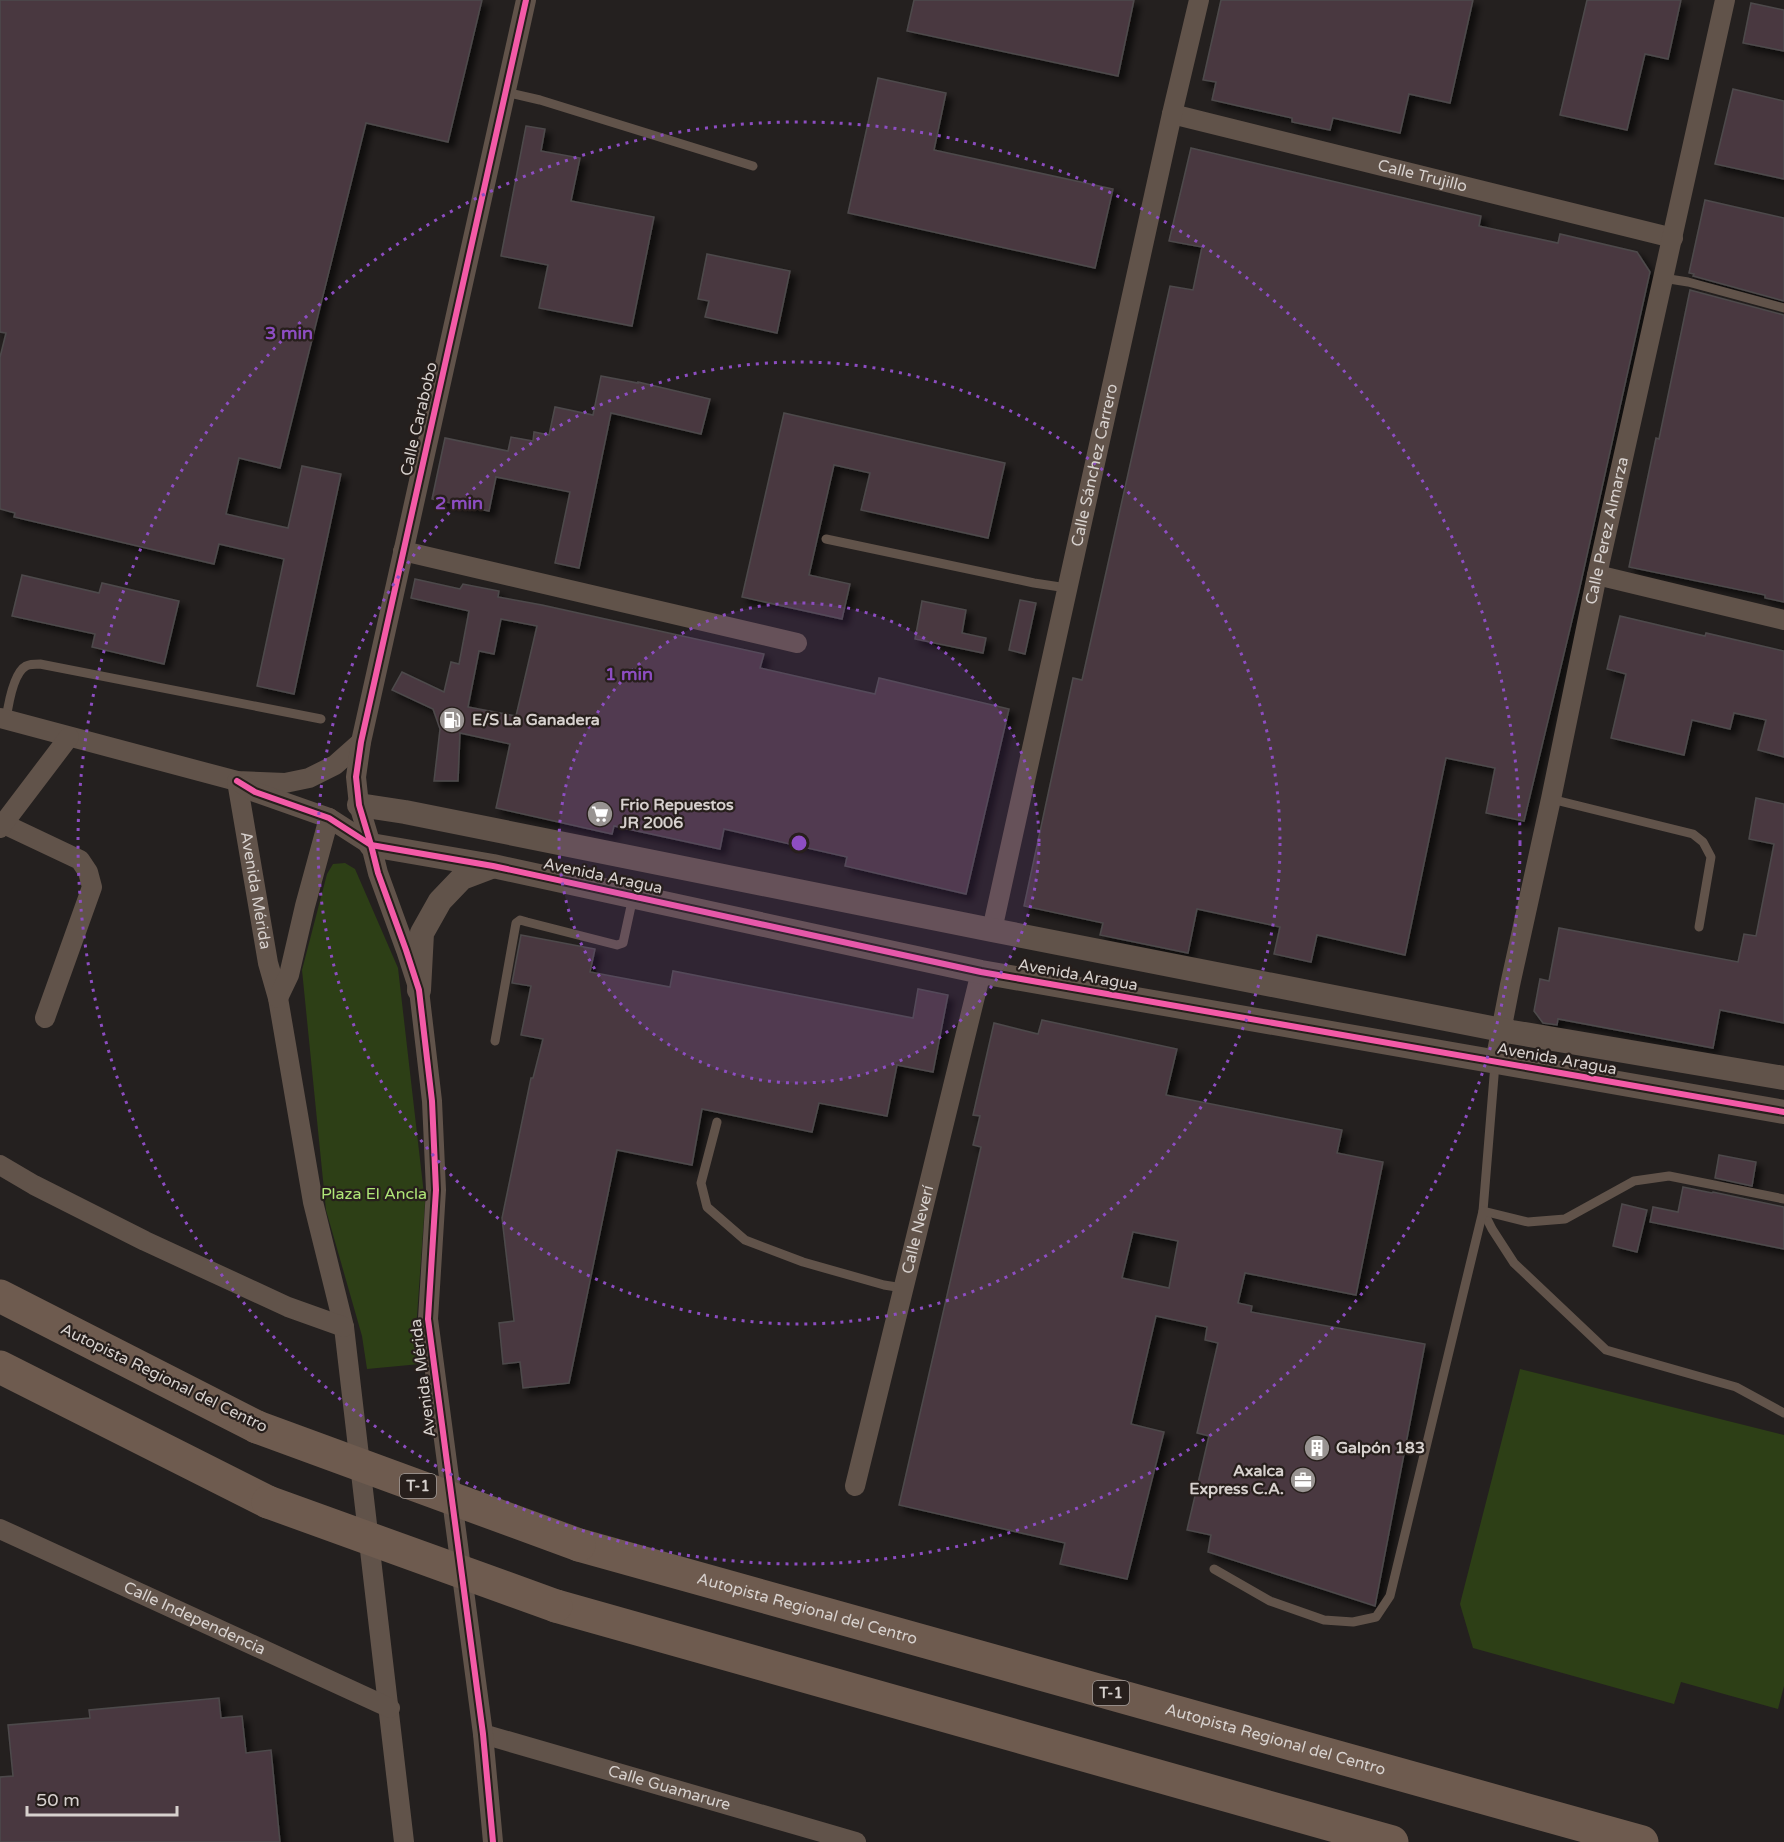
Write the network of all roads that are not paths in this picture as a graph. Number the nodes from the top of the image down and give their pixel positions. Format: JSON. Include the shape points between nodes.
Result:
{"nodes":[{"id":1,"x":526,"y":0,"type":"edge"},
{"id":2,"x":1199,"y":0,"type":"edge"},
{"id":3,"x":1725,"y":0,"type":"edge"},
{"id":4,"x":506,"y":92,"type":"junction"},
{"id":5,"x":1172,"y":114,"type":"junction"},
{"id":6,"x":753,"y":165,"type":"dead end"},
{"id":7,"x":1673,"y":238,"type":"junction"},
{"id":8,"x":1663,"y":278,"type":"junction"},
{"id":9,"x":1784,"y":308,"type":"edge"},
{"id":10,"x":826,"y":539,"type":"dead end"},
{"id":11,"x":403,"y":551,"type":"junction"},
{"id":12,"x":1597,"y":575,"type":"junction"},
{"id":13,"x":1067,"y":588,"type":"junction"},
{"id":14,"x":1784,"y":620,"type":"edge"},
{"id":15,"x":797,"y":644,"type":"dead end"},
{"id":16,"x":3,"y":719,"type":"edge"},
{"id":17,"x":321,"y":719,"type":"dead end"},
{"id":18,"x":69,"y":737,"type":"junction"},
{"id":19,"x":361,"y":742,"type":"junction"},
{"id":20,"x":237,"y":781,"type":"junction"},
{"id":21,"x":1551,"y":799,"type":"junction"},
{"id":22,"x":359,"y":805,"type":"junction"},
{"id":23,"x":329,"y":818,"type":"junction"},
{"id":24,"x":2,"y":826,"type":"edge"},
{"id":25,"x":371,"y":844,"type":"junction"},
{"id":26,"x":493,"y":867,"type":"junction"},
{"id":27,"x":633,"y":897,"type":"junction"},
{"id":28,"x":1698,"y":927,"type":"dead end"},
{"id":29,"x":992,"y":930,"type":"junction"},
{"id":30,"x":981,"y":972,"type":"junction"},
{"id":31,"x":418,"y":990,"type":"junction"},
{"id":32,"x":278,"y":998,"type":"junction"},
{"id":33,"x":45,"y":1018,"type":"dead end"},
{"id":34,"x":1501,"y":1029,"type":"junction"},
{"id":35,"x":495,"y":1041,"type":"dead end"},
{"id":36,"x":1495,"y":1062,"type":"junction"},
{"id":37,"x":1784,"y":1078,"type":"edge"},
{"id":38,"x":1784,"y":1112,"type":"edge"},
{"id":39,"x":717,"y":1122,"type":"dead end"},
{"id":40,"x":0,"y":1165,"type":"edge"},
{"id":41,"x":1784,"y":1199,"type":"edge"},
{"id":42,"x":1483,"y":1211,"type":"junction"},
{"id":43,"x":903,"y":1288,"type":"junction"},
{"id":44,"x":0,"y":1296,"type":"edge"},
{"id":45,"x":344,"y":1327,"type":"junction"},
{"id":46,"x":0,"y":1367,"type":"edge"},
{"id":47,"x":1784,"y":1413,"type":"edge"},
{"id":48,"x":855,"y":1486,"type":"dead end"},
{"id":49,"x":0,"y":1529,"type":"edge"},
{"id":50,"x":1214,"y":1569,"type":"dead end"},
{"id":51,"x":390,"y":1708,"type":"junction"},
{"id":52,"x":483,"y":1734,"type":"junction"},
{"id":53,"x":404,"y":1842,"type":"edge"},
{"id":54,"x":493,"y":1842,"type":"edge"},
{"id":55,"x":856,"y":1842,"type":"edge"},
{"id":56,"x":1392,"y":1842,"type":"edge"},
{"id":57,"x":1642,"y":1842,"type":"edge"}],
"edges":[{"from":1,"to":4,"type":"street","name":"Calle Carabobo"},
{"from":2,"to":5,"type":"street","name":"Calle Sánchez Carrero"},
{"from":3,"to":7,"type":"street","name":"Calle Perez Almarza"},
{"from":4,"to":6,"type":"lane"},
{"from":4,"to":11,"type":"street","name":"Calle Carabobo"},
{"from":5,"to":7,"type":"street","name":"Calle Trujillo"},
{"from":5,"to":13,"type":"street","name":"Calle Sánchez Carrero"},
{"from":7,"to":8,"type":"street","name":"Calle Perez Almarza"},
{"from":8,"to":9,"type":"lane"},
{"from":8,"to":12,"type":"street","name":"Calle Perez Almarza"},
{"from":10,"to":13,"type":"lane"},
{"from":11,"to":15,"type":"street"},
{"from":11,"to":19,"type":"street","name":"Calle Carabobo"},
{"from":12,"to":14,"type":"street"},
{"from":12,"to":21,"type":"street","name":"Calle Perez Almarza"},
{"from":13,"to":29,"type":"street","name":"Calle Sánchez Carrero"},
{"from":16,"to":17,"type":"lane","via":[[19,672],[27,665],[40,664]]},
{"from":16,"to":18,"type":"street"},
{"from":18,"to":20,"type":"street"},
{"from":18,"to":24,"type":"street"},
{"from":19,"to":20,"type":"street","via":[[335,765],[309,778],[285,783]]},
{"from":19,"to":22,"type":"street","name":"Calle Carabobo","via":[[356,777]]},
{"from":20,"to":23,"type":"street","via":[[255,792]]},
{"from":20,"to":32,"type":"street","name":"Avenida Mérida","via":[[268,963]]},
{"from":21,"to":28,"type":"lane","via":[[1693,834],[1703,842],[1711,856]]},
{"from":21,"to":34,"type":"street","name":"Calle Perez Almarza"},
{"from":22,"to":23,"type":"street"},
{"from":22,"to":25,"type":"street","name":"Calle Carabobo"},
{"from":22,"to":29,"type":"street","name":"Avenida Aragua"},
{"from":23,"to":25,"type":"street"},
{"from":23,"to":32,"type":"street","name":"Avenida Mérida","via":[[289,975]]},
{"from":24,"to":33,"type":"street","via":[[80,861],[92,887]]},
{"from":25,"to":26,"type":"street","name":"Avenida Aragua"},
{"from":25,"to":31,"type":"street","name":"Avenida Mérida"},
{"from":26,"to":27,"type":"street","name":"Avenida Aragua"},
{"from":26,"to":31,"type":"street","via":[[462,878],[440,901],[422,933]]},
{"from":27,"to":30,"type":"street","name":"Avenida Aragua"},
{"from":27,"to":35,"type":"lane","via":[[626,936],[617,945],[520,920],[516,923]]},
{"from":29,"to":34,"type":"street","name":"Avenida Aragua"},
{"from":30,"to":36,"type":"street","name":"Avenida Aragua"},
{"from":30,"to":43,"type":"street","name":"Calle Neverí"},
{"from":31,"to":52,"type":"street","name":"Avenida Mérida","via":[[432,1101],[436,1190],[428,1320]]},
{"from":32,"to":45,"type":"street","name":"Avenida Mérida","via":[[313,1202]]},
{"from":34,"to":36,"type":"street","name":"Calle Perez Almarza"},
{"from":34,"to":37,"type":"street","name":"Avenida Aragua"},
{"from":36,"to":38,"type":"street","name":"Avenida Aragua"},
{"from":36,"to":42,"type":"lane"},
{"from":39,"to":43,"type":"lane","via":[[701,1183],[707,1207],[745,1240],[803,1262]]},
{"from":40,"to":45,"type":"street","via":[[145,1241],[288,1307]]},
{"from":41,"to":42,"type":"lane","via":[[1669,1176],[1634,1181],[1564,1219],[1528,1222]]},
{"from":42,"to":47,"type":"lane","via":[[1515,1263],[1606,1350],[1736,1387]]},
{"from":42,"to":50,"type":"lane","via":[[1390,1596],[1376,1617],[1353,1622],[1324,1620],[1270,1601]]},
{"from":43,"to":48,"type":"street","name":"Calle Neverí"},
{"from":44,"to":57,"type":"highway","name":"Autopista Regional del Centro","number":"T-1","bridge":true,"via":[[256,1426],[579,1545]]},
{"from":45,"to":51,"type":"street","name":"Avenida Mérida"},
{"from":46,"to":56,"type":"highway","bridge":true,"via":[[268,1502],[556,1606]]},
{"from":49,"to":51,"type":"street","name":"Calle Independencia"},
{"from":51,"to":53,"type":"street","name":"Avenida Mérida"},
{"from":52,"to":54,"type":"street","name":"Avenida Mérida"},
{"from":52,"to":55,"type":"street","name":"Calle Guamarure"}]}
